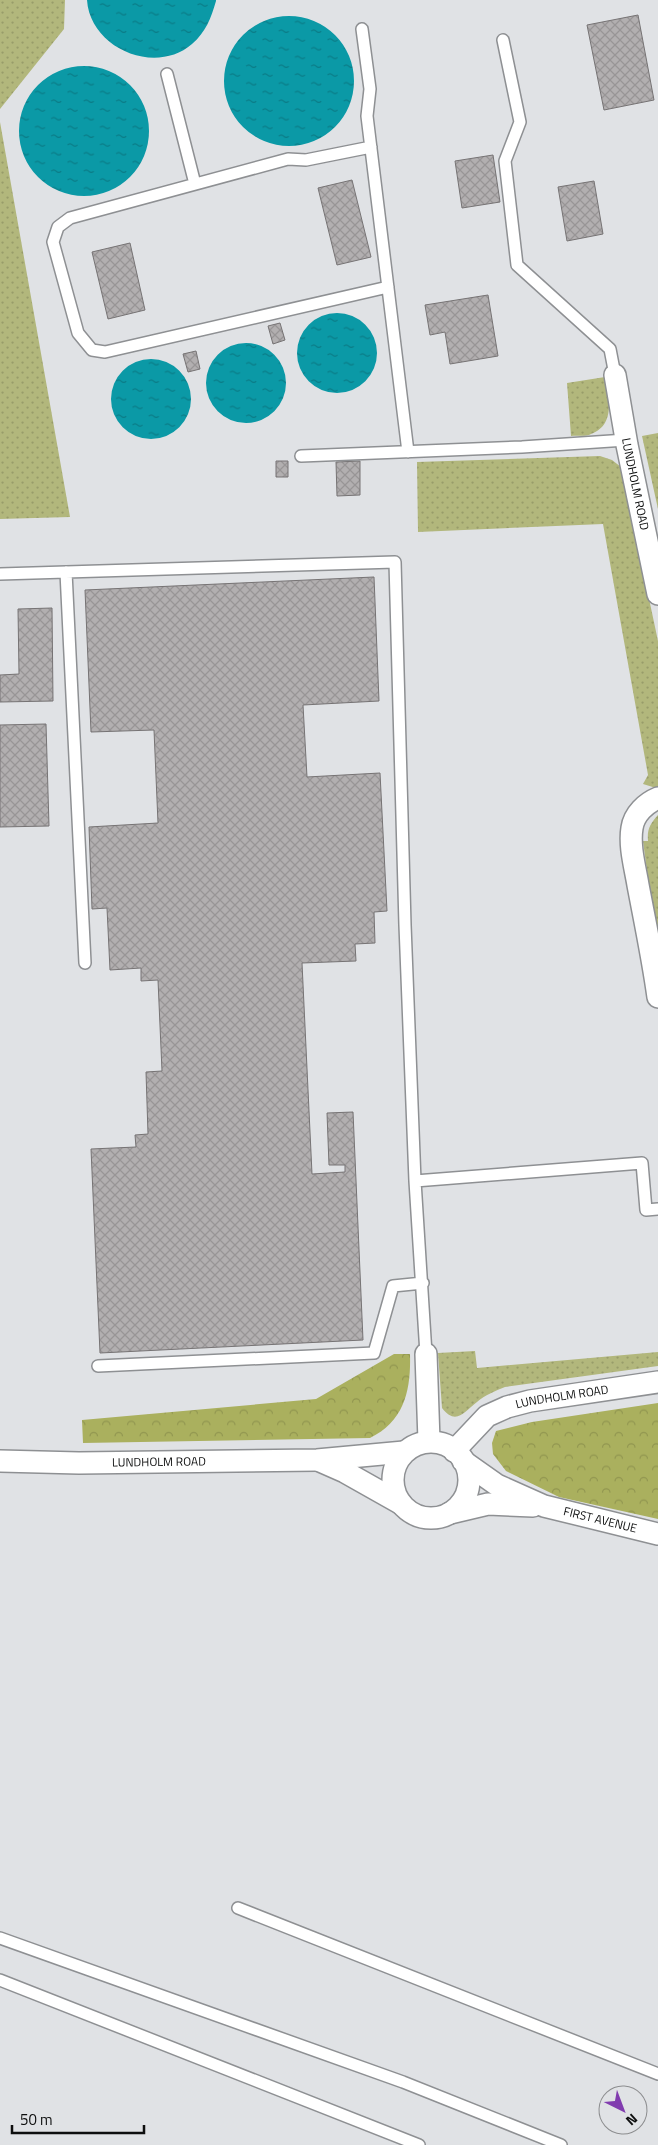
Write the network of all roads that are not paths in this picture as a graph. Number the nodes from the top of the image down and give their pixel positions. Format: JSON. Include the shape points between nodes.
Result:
{"nodes":[{"id":1,"x":362,"y":29,"type":"dead end"},
{"id":2,"x":503,"y":40,"type":"dead end"},
{"id":3,"x":167,"y":74,"type":"dead end"},
{"id":4,"x":371,"y":147,"type":"junction"},
{"id":5,"x":195,"y":184,"type":"junction"},
{"id":6,"x":388,"y":287,"type":"junction"},
{"id":7,"x":615,"y":375,"type":"joint"},
{"id":8,"x":626,"y":440,"type":"junction"},
{"id":9,"x":408,"y":452,"type":"junction"},
{"id":10,"x":301,"y":456,"type":"dead end"},
{"id":11,"x":66,"y":572,"type":"junction"},
{"id":12,"x":0,"y":574,"type":"edge"},
{"id":13,"x":658,"y":594,"type":"edge"},
{"id":14,"x":658,"y":798,"type":"edge"},
{"id":15,"x":85,"y":963,"type":"dead end"},
{"id":16,"x":658,"y":998,"type":"edge"},
{"id":17,"x":416,"y":1181,"type":"junction"},
{"id":18,"x":658,"y":1209,"type":"edge"},
{"id":19,"x":423,"y":1283,"type":"junction"},
{"id":20,"x":426,"y":1354,"type":"joint"},
{"id":21,"x":98,"y":1366,"type":"dead end"},
{"id":22,"x":658,"y":1382,"type":"edge"},
{"id":23,"x":429,"y":1441,"type":"junction"},
{"id":24,"x":404,"y":1452,"type":"junction"},
{"id":25,"x":459,"y":1456,"type":"junction"},
{"id":26,"x":317,"y":1460,"type":"junction"},
{"id":27,"x":0,"y":1461,"type":"edge"},
{"id":28,"x":400,"y":1503,"type":"junction"},
{"id":29,"x":544,"y":1506,"type":"junction"},
{"id":30,"x":448,"y":1513,"type":"junction"},
{"id":31,"x":658,"y":1534,"type":"edge"},
{"id":32,"x":238,"y":1908,"type":"dead end"},
{"id":33,"x":0,"y":1938,"type":"edge"},
{"id":34,"x":0,"y":1980,"type":"edge"},
{"id":35,"x":658,"y":2074,"type":"edge"},
{"id":36,"x":419,"y":2145,"type":"edge"},
{"id":37,"x":561,"y":2145,"type":"edge"}],
"edges":[{"from":1,"to":4,"type":"lane","via":[[370,90],[367,116]]},
{"from":2,"to":7,"type":"lane","via":[[520,122],[505,161],[517,265],[610,349]]},
{"from":3,"to":5,"type":"lane"},
{"from":4,"to":5,"type":"lane","via":[[306,160],[288,159]]},
{"from":4,"to":6,"type":"lane"},
{"from":5,"to":6,"type":"lane","via":[[70,218],[58,227],[53,242],[78,333],[92,350],[105,352]]},
{"from":6,"to":9,"type":"lane"},
{"from":7,"to":8,"type":"street","name":"LUNDHOLM ROAD"},
{"from":8,"to":9,"type":"lane"},
{"from":8,"to":13,"type":"street","name":"LUNDHOLM ROAD"},
{"from":9,"to":10,"type":"lane"},
{"from":11,"to":12,"type":"lane"},
{"from":11,"to":15,"type":"lane"},
{"from":11,"to":17,"type":"lane","via":[[394,562]]},
{"from":14,"to":16,"type":"street","via":[[641,810],[631,829]]},
{"from":17,"to":18,"type":"lane","via":[[642,1164],[646,1210]]},
{"from":17,"to":19,"type":"lane"},
{"from":19,"to":20,"type":"lane"},
{"from":19,"to":21,"type":"lane","via":[[393,1286],[374,1353]]},
{"from":20,"to":23,"type":"street"},
{"from":22,"to":25,"type":"street","name":"LUNDHOLM ROAD","via":[[507,1407],[487,1416]]},
{"from":23,"to":24,"type":"street","name":"LUNDHOLM ROAD"},
{"from":23,"to":25,"type":"street","via":[[443,1444]]},
{"from":24,"to":26,"type":"street","name":"LUNDHOLM ROAD"},
{"from":24,"to":28,"type":"street","via":[[393,1474],[394,1491]]},
{"from":25,"to":29,"type":"street","name":"FIRST AVENUE","via":[[497,1485]]},
{"from":25,"to":30,"type":"street","via":[[468,1473],[469,1488],[464,1500]]},
{"from":26,"to":27,"type":"street","name":"LUNDHOLM ROAD"},
{"from":26,"to":28,"type":"street","name":"LUNDHOLM ROAD"},
{"from":28,"to":30,"type":"street","name":"LUNDHOLM ROAD","via":[[423,1518],[436,1518]]},
{"from":29,"to":30,"type":"street","name":"FIRST AVENUE","via":[[488,1504]]},
{"from":29,"to":31,"type":"street","name":"FIRST AVENUE"},
{"from":32,"to":35,"type":"lane"},
{"from":33,"to":37,"type":"lane","via":[[403,2082]]},
{"from":34,"to":36,"type":"lane"}]}
